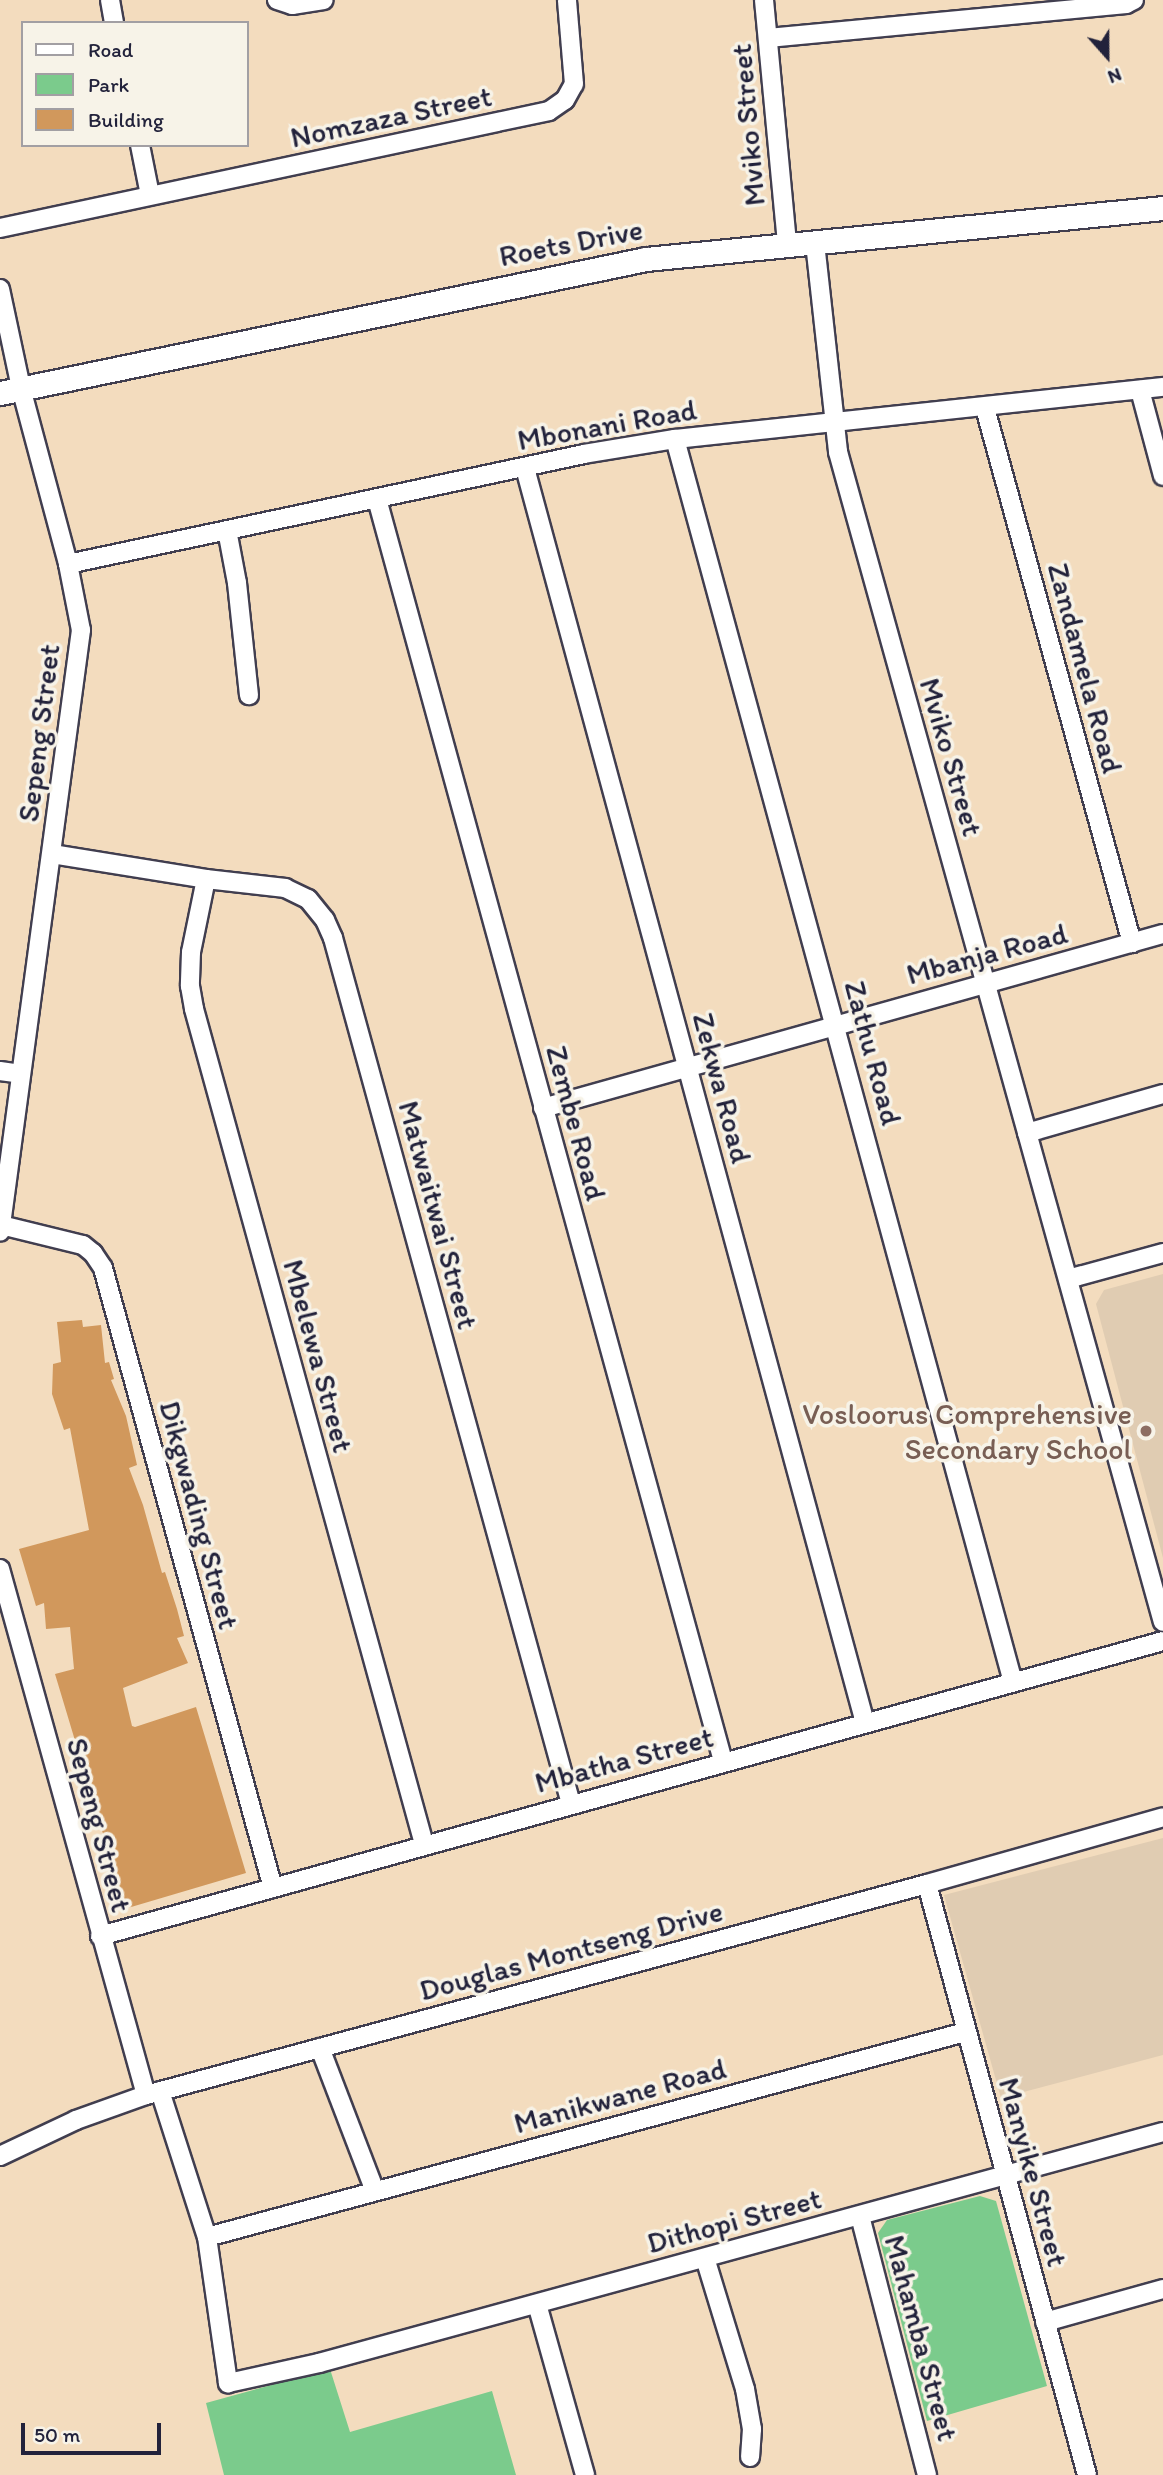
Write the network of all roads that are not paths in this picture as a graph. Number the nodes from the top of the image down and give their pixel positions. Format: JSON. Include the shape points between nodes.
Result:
{"nodes":[{"id":1,"x":110,"y":0,"type":"edge"},
{"id":2,"x":277,"y":0,"type":"edge"},
{"id":3,"x":324,"y":0,"type":"edge"},
{"id":4,"x":567,"y":0,"type":"edge"},
{"id":5,"x":764,"y":0,"type":"edge"},
{"id":6,"x":962,"y":0,"type":"edge"},
{"id":7,"x":1134,"y":0,"type":"edge"},
{"id":8,"x":964,"y":19,"type":"junction"},
{"id":9,"x":114,"y":21,"type":"edge"},
{"id":10,"x":768,"y":38,"type":"junction"},
{"id":11,"x":140,"y":147,"type":"edge"},
{"id":12,"x":150,"y":195,"type":"junction"},
{"id":13,"x":1163,"y":208,"type":"edge"},
{"id":14,"x":0,"y":228,"type":"edge"},
{"id":15,"x":815,"y":243,"type":"junction"},
{"id":16,"x":787,"y":245,"type":"junction"},
{"id":17,"x":0,"y":289,"type":"edge"},
{"id":18,"x":1163,"y":387,"type":"edge"},
{"id":19,"x":1140,"y":390,"type":"junction"},
{"id":20,"x":10,"y":391,"type":"edge"},
{"id":21,"x":985,"y":408,"type":"junction"},
{"id":22,"x":833,"y":422,"type":"junction"},
{"id":23,"x":675,"y":439,"type":"junction"},
{"id":24,"x":524,"y":468,"type":"junction"},
{"id":25,"x":1163,"y":476,"type":"edge"},
{"id":26,"x":377,"y":499,"type":"junction"},
{"id":27,"x":227,"y":530,"type":"junction"},
{"id":28,"x":68,"y":564,"type":"junction"},
{"id":29,"x":249,"y":695,"type":"dead end"},
{"id":30,"x":52,"y":854,"type":"junction"},
{"id":31,"x":206,"y":879,"type":"junction"},
{"id":32,"x":1163,"y":934,"type":"edge"},
{"id":33,"x":1132,"y":943,"type":"junction"},
{"id":34,"x":985,"y":984,"type":"junction"},
{"id":35,"x":837,"y":1024,"type":"junction"},
{"id":36,"x":687,"y":1066,"type":"junction"},
{"id":37,"x":0,"y":1071,"type":"edge"},
{"id":38,"x":22,"y":1074,"type":"junction"},
{"id":39,"x":1163,"y":1094,"type":"edge"},
{"id":40,"x":543,"y":1108,"type":"junction"},
{"id":41,"x":1027,"y":1133,"type":"junction"},
{"id":42,"x":1,"y":1229,"type":"edge"},
{"id":43,"x":1163,"y":1252,"type":"edge"},
{"id":44,"x":1068,"y":1279,"type":"junction"},
{"id":45,"x":0,"y":1569,"type":"edge"},
{"id":46,"x":5,"y":1608,"type":"edge"},
{"id":47,"x":1163,"y":1622,"type":"edge"},
{"id":48,"x":1163,"y":1641,"type":"edge"},
{"id":49,"x":1013,"y":1682,"type":"junction"},
{"id":50,"x":865,"y":1723,"type":"junction"},
{"id":51,"x":723,"y":1761,"type":"junction"},
{"id":52,"x":571,"y":1804,"type":"junction"},
{"id":53,"x":1163,"y":1817,"type":"edge"},
{"id":54,"x":424,"y":1844,"type":"junction"},
{"id":55,"x":927,"y":1884,"type":"junction"},
{"id":56,"x":273,"y":1888,"type":"junction"},
{"id":57,"x":100,"y":1936,"type":"junction"},
{"id":58,"x":965,"y":2032,"type":"junction"},
{"id":59,"x":320,"y":2048,"type":"junction"},
{"id":60,"x":153,"y":2093,"type":"junction"},
{"id":61,"x":1163,"y":2132,"type":"edge"},
{"id":62,"x":0,"y":2156,"type":"edge"},
{"id":63,"x":1004,"y":2175,"type":"junction"},
{"id":64,"x":375,"y":2191,"type":"junction"},
{"id":65,"x":860,"y":2216,"type":"junction"},
{"id":66,"x":207,"y":2236,"type":"junction"},
{"id":67,"x":705,"y":2258,"type":"junction"},
{"id":68,"x":1163,"y":2289,"type":"edge"},
{"id":69,"x":537,"y":2304,"type":"junction"},
{"id":70,"x":1045,"y":2322,"type":"junction"},
{"id":71,"x":750,"y":2457,"type":"dead end"},
{"id":72,"x":585,"y":2475,"type":"edge"},
{"id":73,"x":928,"y":2475,"type":"edge"},
{"id":74,"x":1087,"y":2475,"type":"edge"}],
"edges":[{"from":1,"to":9,"type":"street"},
{"from":2,"to":3,"type":"street","via":[[292,5]]},
{"from":4,"to":12,"type":"street","name":"Nomzaza Street","via":[[574,84],[565,100],[549,111]]},
{"from":5,"to":10,"type":"street","name":"Mviko Street"},
{"from":6,"to":8,"type":"street"},
{"from":7,"to":8,"type":"street"},
{"from":8,"to":10,"type":"street"},
{"from":10,"to":16,"type":"street","name":"Mviko Street"},
{"from":11,"to":12,"type":"street"},
{"from":12,"to":14,"type":"street","name":"Nomzaza Street"},
{"from":13,"to":15,"type":"street","name":"Roets Drive"},
{"from":15,"to":16,"type":"street","name":"Roets Drive"},
{"from":15,"to":22,"type":"street","name":"Mviko Street"},
{"from":16,"to":20,"type":"street","name":"Roets Drive","via":[[622,263]]},
{"from":17,"to":20,"type":"street","name":"Sepeng Street"},
{"from":18,"to":19,"type":"street","name":"Mbonani Road"},
{"from":19,"to":21,"type":"street","name":"Mbonani Road"},
{"from":19,"to":25,"type":"street"},
{"from":20,"to":28,"type":"street","name":"Sepeng Street"},
{"from":21,"to":22,"type":"street","name":"Mbonani Road"},
{"from":21,"to":33,"type":"street","name":"Zandamela Road"},
{"from":22,"to":23,"type":"street","name":"Mbonani Road"},
{"from":22,"to":34,"type":"street","name":"Mviko Street"},
{"from":23,"to":24,"type":"street","name":"Mbonani Road"},
{"from":23,"to":35,"type":"street","name":"Zathu Road"},
{"from":24,"to":26,"type":"street","name":"Mbonani Road"},
{"from":24,"to":36,"type":"street","name":"Zekwa Road"},
{"from":26,"to":27,"type":"street","name":"Mbonani Road"},
{"from":26,"to":40,"type":"street","name":"Zembe Road"},
{"from":27,"to":28,"type":"street","name":"Mbonani Road"},
{"from":27,"to":29,"type":"street"},
{"from":28,"to":30,"type":"street","name":"Sepeng Street","via":[[81,630]]},
{"from":30,"to":31,"type":"street","name":"Matwaitwai Street"},
{"from":30,"to":38,"type":"street","name":"Sepeng Street"},
{"from":31,"to":52,"type":"street","name":"Matwaitwai Street","via":[[298,893],[317,907],[333,938]]},
{"from":31,"to":54,"type":"street","name":"Mbelewa Street","via":[[190,961],[197,1021]]},
{"from":32,"to":33,"type":"street","name":"Mbanja Road"},
{"from":33,"to":34,"type":"street","name":"Mbanja Road"},
{"from":34,"to":35,"type":"street","name":"Mbanja Road"},
{"from":34,"to":41,"type":"street","name":"Mviko Street"},
{"from":35,"to":36,"type":"street","name":"Mbanja Road"},
{"from":35,"to":49,"type":"street","name":"Zathu Road"},
{"from":36,"to":40,"type":"street","name":"Mbanja Road"},
{"from":36,"to":50,"type":"street","name":"Zekwa Road"},
{"from":37,"to":38,"type":"street"},
{"from":38,"to":42,"type":"street","name":"Sepeng Street"},
{"from":39,"to":41,"type":"street"},
{"from":40,"to":51,"type":"street","name":"Zembe Road"},
{"from":41,"to":44,"type":"street","name":"Mviko Street"},
{"from":42,"to":56,"type":"street","name":"Dikgwading Street","via":[[83,1245],[103,1268]]},
{"from":43,"to":44,"type":"street"},
{"from":44,"to":47,"type":"street","name":"Mviko Street"},
{"from":45,"to":46,"type":"street","name":"Sepeng Street"},
{"from":46,"to":57,"type":"street","name":"Sepeng Street"},
{"from":48,"to":49,"type":"street","name":"Mbatha Street"},
{"from":49,"to":50,"type":"street","name":"Mbatha Street"},
{"from":50,"to":51,"type":"street","name":"Mbatha Street"},
{"from":51,"to":52,"type":"street","name":"Mbatha Street"},
{"from":52,"to":54,"type":"street","name":"Mbatha Street"},
{"from":53,"to":55,"type":"street","name":"Douglas Montseng Drive"},
{"from":54,"to":56,"type":"street","name":"Mbatha Street"},
{"from":55,"to":58,"type":"street","name":"Manyike Street"},
{"from":55,"to":59,"type":"street","name":"Douglas Montseng Drive"},
{"from":56,"to":57,"type":"street","name":"Mbatha Street"},
{"from":57,"to":60,"type":"street","name":"Sepeng Street"},
{"from":58,"to":63,"type":"street","name":"Manyike Street"},
{"from":58,"to":64,"type":"street","name":"Manikwane Road"},
{"from":59,"to":60,"type":"street","name":"Douglas Montseng Drive"},
{"from":59,"to":64,"type":"street"},
{"from":60,"to":62,"type":"street","name":"Douglas Montseng Drive","via":[[76,2120]]},
{"from":60,"to":66,"type":"street","name":"Sepeng Street"},
{"from":61,"to":63,"type":"street","name":"Dithopi Street"},
{"from":63,"to":65,"type":"street","name":"Dithopi Street"},
{"from":63,"to":70,"type":"street","name":"Manyike Street"},
{"from":64,"to":66,"type":"street","name":"Manikwane Road"},
{"from":65,"to":67,"type":"street","name":"Dithopi Street"},
{"from":65,"to":73,"type":"street","name":"Mahamba Street"},
{"from":66,"to":69,"type":"street","name":"Dithopi Street","via":[[228,2384]]},
{"from":67,"to":69,"type":"street","name":"Dithopi Street"},
{"from":67,"to":71,"type":"street","via":[[745,2389],[752,2428]]},
{"from":68,"to":70,"type":"street"},
{"from":69,"to":72,"type":"street"},
{"from":70,"to":74,"type":"street","name":"Manyike Street"}]}
